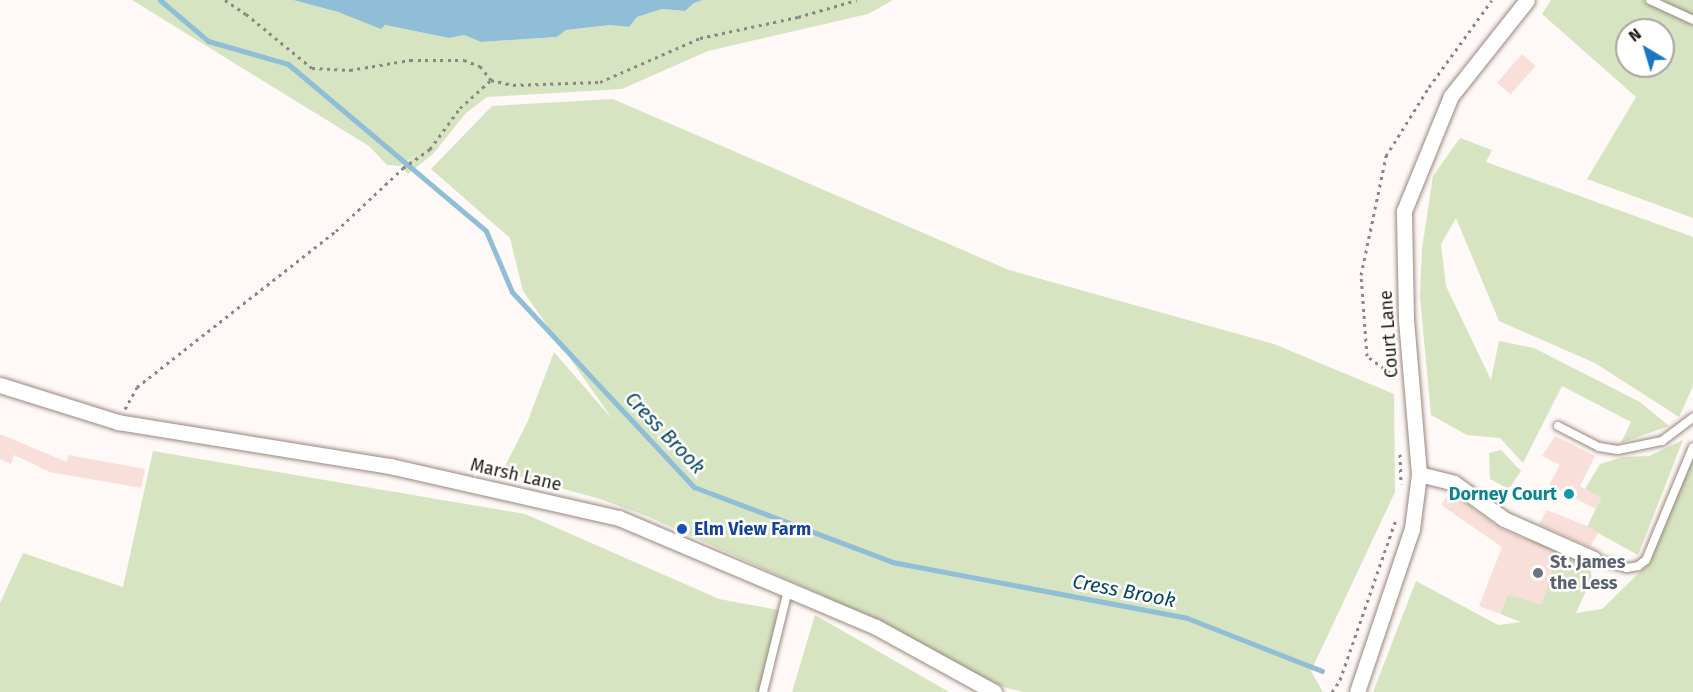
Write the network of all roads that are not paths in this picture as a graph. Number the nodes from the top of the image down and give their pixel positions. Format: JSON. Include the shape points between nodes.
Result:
{"nodes":[{"id":1,"x":1527,"y":0,"type":"edge"},
{"id":2,"x":1650,"y":0,"type":"edge"},
{"id":3,"x":1693,"y":20,"type":"edge"},
{"id":4,"x":0,"y":385,"type":"edge"},
{"id":5,"x":1693,"y":418,"type":"edge"},
{"id":6,"x":1558,"y":426,"type":"dead end"},
{"id":7,"x":1693,"y":447,"type":"edge"},
{"id":8,"x":1419,"y":474,"type":"junction"},
{"id":9,"x":1594,"y":559,"type":"joint"},
{"id":10,"x":788,"y":590,"type":"junction"},
{"id":11,"x":763,"y":692,"type":"edge"},
{"id":12,"x":994,"y":692,"type":"edge"},
{"id":13,"x":1357,"y":692,"type":"edge"}],
"edges":[{"from":1,"to":8,"type":"street","name":"Court Lane","via":[[1451,96],[1404,211],[1406,319]]},
{"from":2,"to":3,"type":"lane"},
{"from":4,"to":10,"type":"street","name":"Marsh Lane","via":[[118,422],[390,466],[620,518]]},
{"from":5,"to":6,"type":"lane","via":[[1662,441],[1618,450],[1599,447]]},
{"from":7,"to":9,"type":"lane","via":[[1646,560],[1627,568]]},
{"from":8,"to":9,"type":"street","via":[[1454,483],[1504,519]]},
{"from":8,"to":13,"type":"street","name":"Court Lane","via":[[1412,529]]},
{"from":10,"to":11,"type":"lane"},
{"from":10,"to":12,"type":"street","name":"Marsh Lane","via":[[876,627]]}]}
